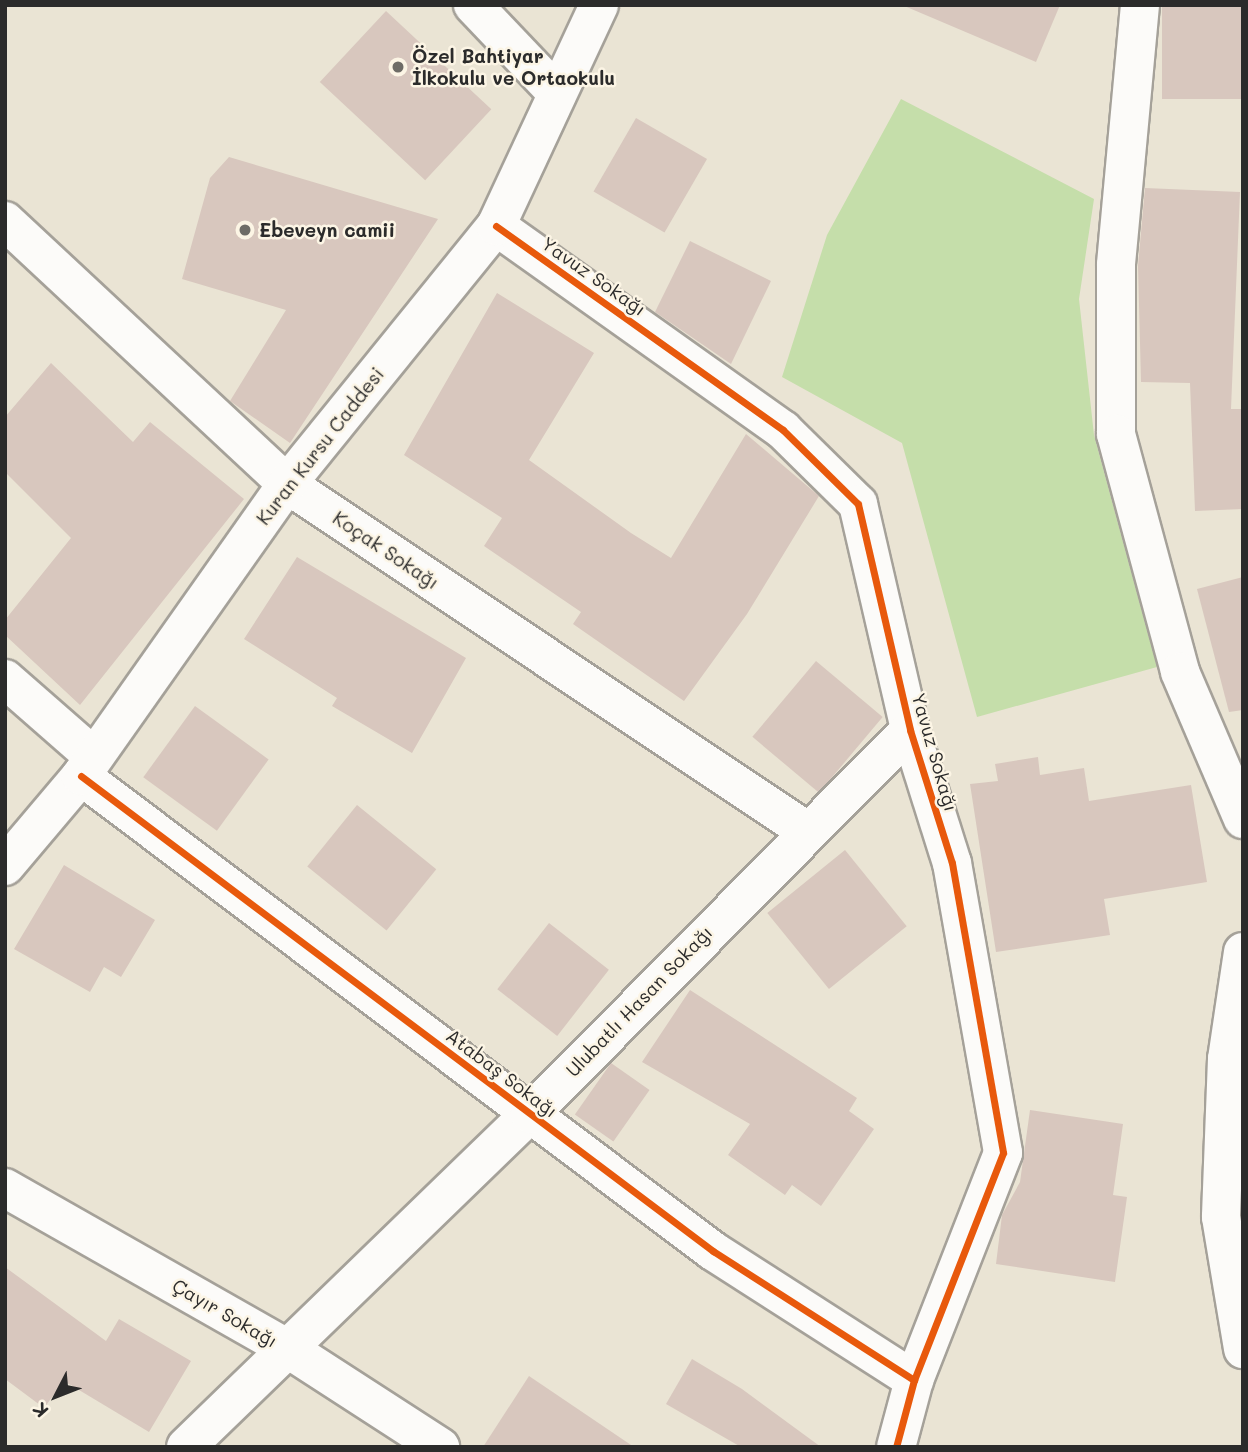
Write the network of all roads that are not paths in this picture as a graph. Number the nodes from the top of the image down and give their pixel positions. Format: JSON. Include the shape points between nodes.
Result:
{"nodes":[{"id":1,"x":473,"y":5,"type":"edge"},
{"id":2,"x":599,"y":5,"type":"edge"},
{"id":3,"x":1140,"y":5,"type":"edge"},
{"id":4,"x":554,"y":90,"type":"junction"},
{"id":5,"x":5,"y":221,"type":"edge"},
{"id":6,"x":495,"y":226,"type":"junction"},
{"id":7,"x":287,"y":484,"type":"junction"},
{"id":8,"x":5,"y":679,"type":"edge"},
{"id":9,"x":910,"y":730,"type":"junction"},
{"id":10,"x":87,"y":766,"type":"junction"},
{"id":11,"x":1243,"y":820,"type":"edge"},
{"id":12,"x":805,"y":830,"type":"junction"},
{"id":13,"x":5,"y":866,"type":"edge"},
{"id":14,"x":1243,"y":952,"type":"edge"},
{"id":15,"x":530,"y":1114,"type":"junction"},
{"id":16,"x":5,"y":1188,"type":"edge"},
{"id":17,"x":1239,"y":1306,"type":"edge"},
{"id":18,"x":1243,"y":1349,"type":"edge"},
{"id":19,"x":290,"y":1350,"type":"junction"},
{"id":20,"x":914,"y":1380,"type":"junction"},
{"id":21,"x":186,"y":1447,"type":"edge"},
{"id":22,"x":440,"y":1447,"type":"edge"},
{"id":23,"x":896,"y":1447,"type":"edge"}],
"edges":[{"from":1,"to":4,"type":"street"},
{"from":2,"to":4,"type":"street","name":"Kuran Kursu Caddesi"},
{"from":3,"to":11,"type":"street","via":[[1116,265],[1116,434],[1180,672]]},
{"from":4,"to":6,"type":"street","name":"Kuran Kursu Caddesi"},
{"from":5,"to":7,"type":"street","name":"Koçak Sokağı"},
{"from":6,"to":7,"type":"street","name":"Kuran Kursu Caddesi"},
{"from":6,"to":9,"type":"street","name":"Yavuz Sokağı","via":[[783,430],[858,504]]},
{"from":7,"to":10,"type":"street","name":"Kuran Kursu Caddesi"},
{"from":7,"to":12,"type":"street","name":"Koçak Sokağı"},
{"from":8,"to":10,"type":"street","name":"Atabaş Sokağı"},
{"from":9,"to":12,"type":"street","name":"Ulubatlı Hasan Sokağı"},
{"from":9,"to":20,"type":"street","name":"Yavuz Sokağı","via":[[952,863],[1003,1153]]},
{"from":10,"to":13,"type":"street","name":"Kuran Kursu Caddesi"},
{"from":10,"to":15,"type":"street","name":"Atabaş Sokağı"},
{"from":12,"to":15,"type":"street","name":"Ulubatlı Hasan Sokağı"},
{"from":14,"to":17,"type":"street","via":[[1227,1059],[1221,1217]]},
{"from":15,"to":19,"type":"street","name":"Ulubatlı Hasan Sokağı"},
{"from":15,"to":20,"type":"street","name":"Atabaş Sokağı","via":[[713,1251]]},
{"from":16,"to":19,"type":"street","name":"Çayır Sokağı"},
{"from":17,"to":18,"type":"street"},
{"from":19,"to":21,"type":"street","name":"Ulubatlı Hasan Sokağı"},
{"from":19,"to":22,"type":"street","name":"Çayır Sokağı"},
{"from":20,"to":23,"type":"street","name":"Yavuz Sokağı"}]}
